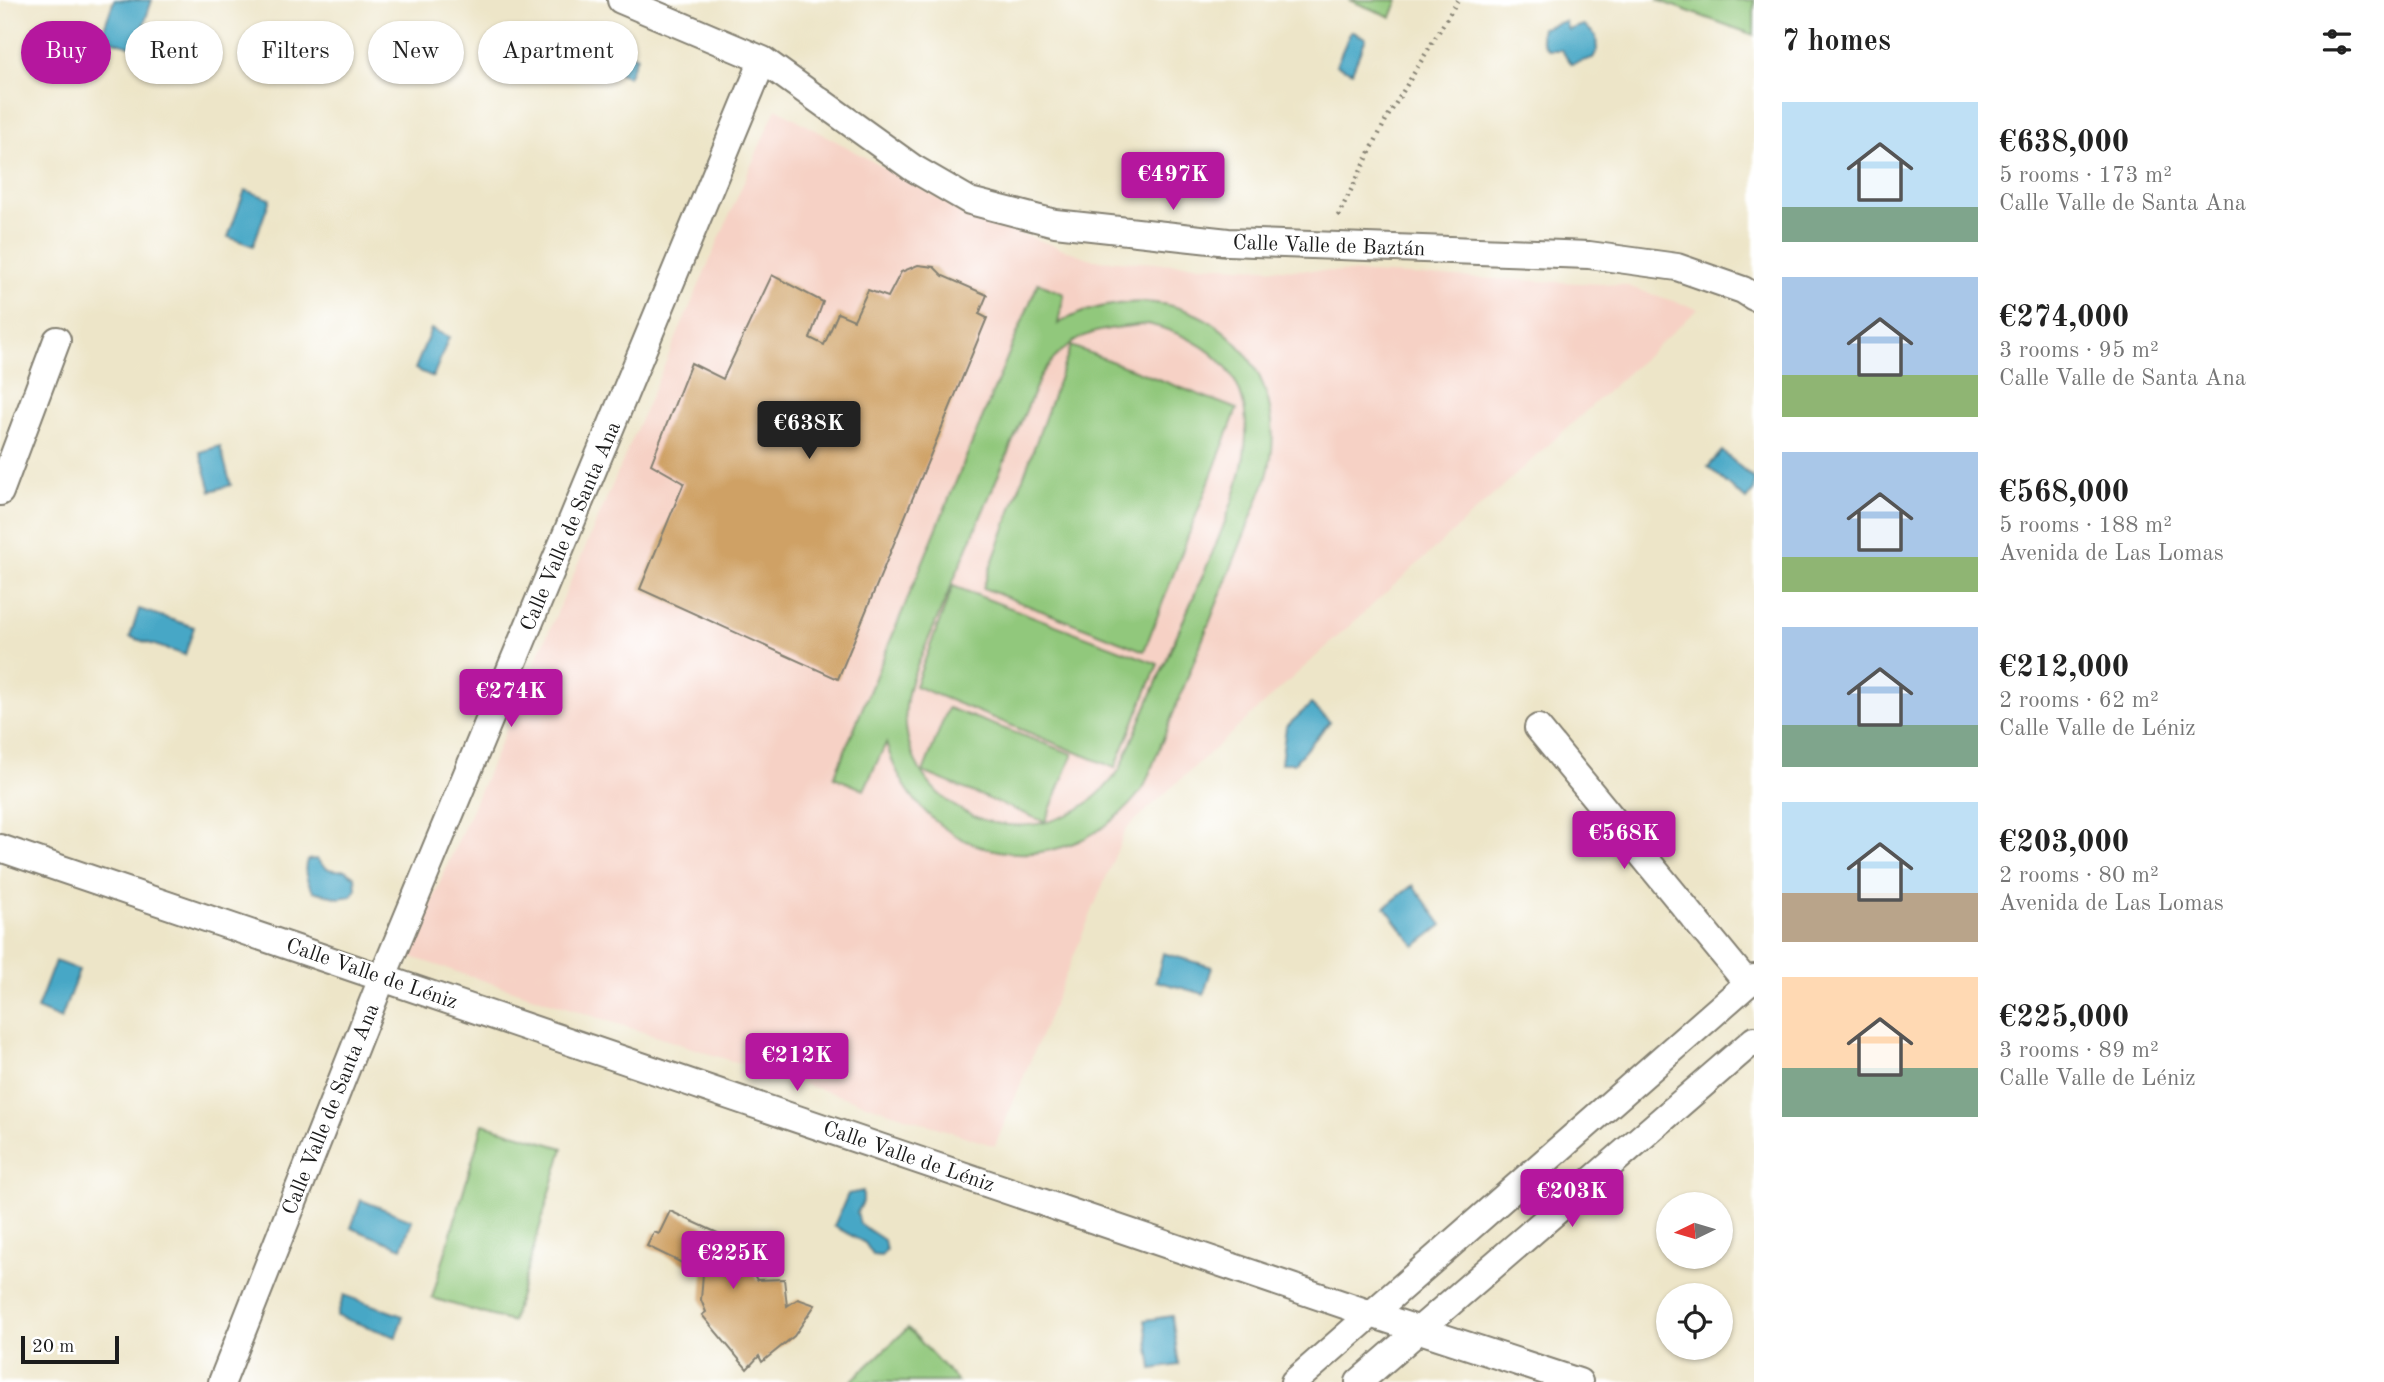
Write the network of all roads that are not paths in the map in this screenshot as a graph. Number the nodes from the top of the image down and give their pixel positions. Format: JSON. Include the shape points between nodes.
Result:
{"nodes":[{"id":1,"x":621,"y":0,"type":"edge"},
{"id":2,"x":763,"y":60,"type":"junction"},
{"id":3,"x":1754,"y":297,"type":"edge"},
{"id":4,"x":57,"y":340,"type":"dead end"},
{"id":5,"x":0,"y":492,"type":"edge"},
{"id":6,"x":1538,"y":728,"type":"dead end"},
{"id":7,"x":0,"y":848,"type":"edge"},
{"id":8,"x":383,"y":976,"type":"junction"},
{"id":9,"x":1751,"y":981,"type":"edge"},
{"id":10,"x":1754,"y":1040,"type":"edge"},
{"id":11,"x":1371,"y":1314,"type":"junction"},
{"id":12,"x":1419,"y":1330,"type":"junction"},
{"id":13,"x":222,"y":1382,"type":"edge"},
{"id":14,"x":1294,"y":1382,"type":"edge"},
{"id":15,"x":1359,"y":1382,"type":"edge"},
{"id":16,"x":1579,"y":1382,"type":"edge"}],
"edges":[{"from":1,"to":2,"type":"street","name":"Calle Valle de Baztán"},
{"from":2,"to":3,"type":"street","name":"Calle Valle de Baztán","via":[[913,168],[970,201],[1055,223],[1228,242],[1590,255],[1677,267]]},
{"from":2,"to":8,"type":"street","name":"Calle Valle de Santa Ana"},
{"from":4,"to":5,"type":"street"},
{"from":6,"to":9,"type":"street"},
{"from":7,"to":8,"type":"street","name":"Calle Valle de Léniz"},
{"from":8,"to":11,"type":"street","name":"Calle Valle de Léniz"},
{"from":8,"to":13,"type":"street","name":"Calle Valle de Santa Ana"},
{"from":9,"to":11,"type":"street"},
{"from":10,"to":12,"type":"street"},
{"from":11,"to":12,"type":"street","name":"Calle Valle de Léniz"},
{"from":11,"to":14,"type":"street"},
{"from":12,"to":15,"type":"street"},
{"from":12,"to":16,"type":"street","name":"Calle Valle de Léniz"}]}
